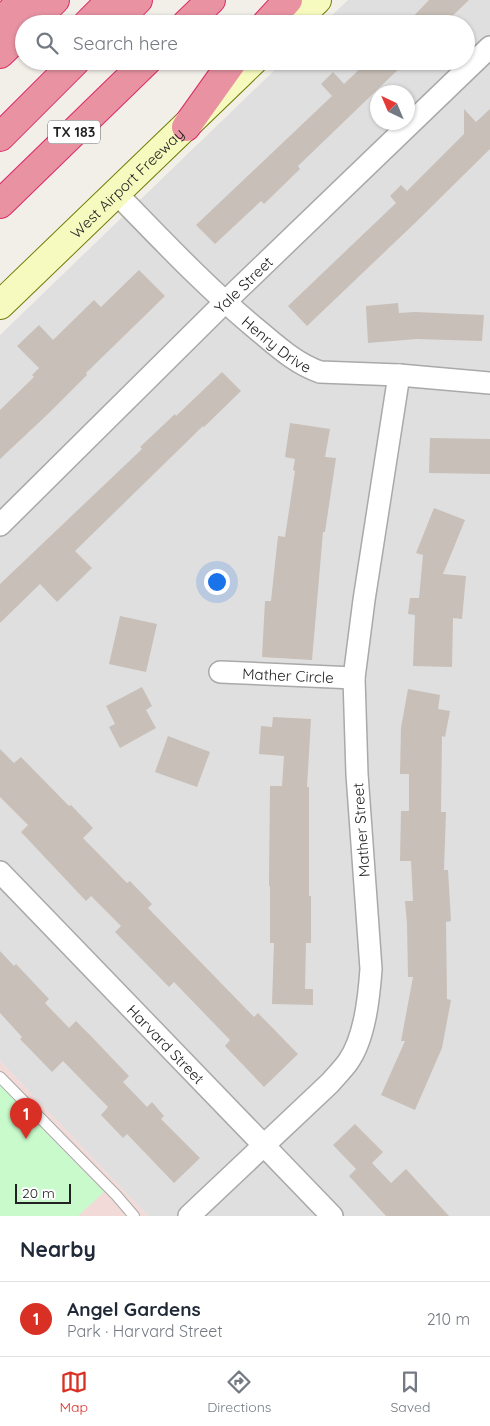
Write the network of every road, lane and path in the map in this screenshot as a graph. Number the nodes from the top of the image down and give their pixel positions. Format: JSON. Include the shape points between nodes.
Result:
{"nodes":[{"id":1,"x":23,"y":0,"type":"edge"},
{"id":2,"x":55,"y":0,"type":"edge"},
{"id":3,"x":111,"y":0,"type":"edge"},
{"id":4,"x":138,"y":0,"type":"edge"},
{"id":5,"x":212,"y":0,"type":"edge"},
{"id":6,"x":288,"y":0,"type":"edge"},
{"id":7,"x":317,"y":0,"type":"edge"},
{"id":8,"x":40,"y":15,"type":"edge"},
{"id":9,"x":96,"y":15,"type":"edge"},
{"id":10,"x":123,"y":15,"type":"edge"},
{"id":11,"x":196,"y":15,"type":"edge"},
{"id":12,"x":274,"y":15,"type":"edge"},
{"id":13,"x":301,"y":15,"type":"edge"},
{"id":14,"x":0,"y":22,"type":"edge"},
{"id":15,"x":15,"y":40,"type":"edge"},
{"id":16,"x":490,"y":48,"type":"edge"},
{"id":17,"x":0,"y":54,"type":"edge"},
{"id":18,"x":475,"y":62,"type":"edge"},
{"id":19,"x":40,"y":70,"type":"edge"},
{"id":20,"x":67,"y":70,"type":"edge"},
{"id":21,"x":138,"y":70,"type":"edge"},
{"id":22,"x":227,"y":70,"type":"edge"},
{"id":23,"x":244,"y":70,"type":"edge"},
{"id":24,"x":467,"y":70,"type":"edge"},
{"id":25,"x":0,"y":110,"type":"edge"},
{"id":26,"x":186,"y":127,"type":"junction"},
{"id":27,"x":0,"y":137,"type":"edge"},
{"id":28,"x":116,"y":193,"type":"junction"},
{"id":29,"x":0,"y":204,"type":"edge"},
{"id":30,"x":225,"y":302,"type":"junction"},
{"id":31,"x":0,"y":305,"type":"edge"},
{"id":32,"x":399,"y":376,"type":"junction"},
{"id":33,"x":490,"y":383,"type":"edge"},
{"id":34,"x":0,"y":525,"type":"edge"},
{"id":35,"x":220,"y":672,"type":"dead end"},
{"id":36,"x":354,"y":678,"type":"junction"},
{"id":37,"x":0,"y":872,"type":"edge"},
{"id":38,"x":0,"y":1077,"type":"edge"},
{"id":39,"x":264,"y":1146,"type":"junction"},
{"id":40,"x":134,"y":1216,"type":"edge"},
{"id":41,"x":189,"y":1216,"type":"edge"},
{"id":42,"x":332,"y":1216,"type":"edge"}],
"edges":[{"from":1,"to":14,"type":"highway"},
{"from":2,"to":8,"type":"highway"},
{"from":3,"to":9,"type":"highway"},
{"from":4,"to":10,"type":"highway"},
{"from":5,"to":11,"type":"highway"},
{"from":6,"to":12,"type":"highway"},
{"from":7,"to":13,"type":"main road"},
{"from":15,"to":17,"type":"highway"},
{"from":16,"to":18,"type":"street","name":"Yale Street"},
{"from":19,"to":25,"type":"highway"},
{"from":20,"to":27,"type":"highway"},
{"from":21,"to":29,"type":"highway","number":"TX 183"},
{"from":22,"to":26,"type":"highway"},
{"from":23,"to":26,"type":"main road","name":"West Airport Freeway"},
{"from":24,"to":30,"type":"street","name":"Yale Street"},
{"from":26,"to":28,"type":"main road","name":"West Airport Freeway"},
{"from":28,"to":30,"type":"street","name":"Henry Drive"},
{"from":28,"to":31,"type":"main road","name":"West Airport Freeway"},
{"from":30,"to":32,"type":"street","name":"Henry Drive","via":[[282,351],[310,369]]},
{"from":30,"to":34,"type":"street","name":"Yale Street"},
{"from":32,"to":33,"type":"street","name":"Henry Drive"},
{"from":32,"to":36,"type":"street","name":"Mather Street"},
{"from":35,"to":36,"type":"street","name":"Mather Circle"},
{"from":36,"to":39,"type":"street","name":"Mather Street","via":[[357,774],[371,969],[369,998],[358,1044],[349,1061]]},
{"from":37,"to":39,"type":"street","name":"Harvard Street"},
{"from":38,"to":40,"type":"lane"},
{"from":39,"to":41,"type":"street","name":"Mather Street"},
{"from":39,"to":42,"type":"street","name":"Harvard Street"}]}
